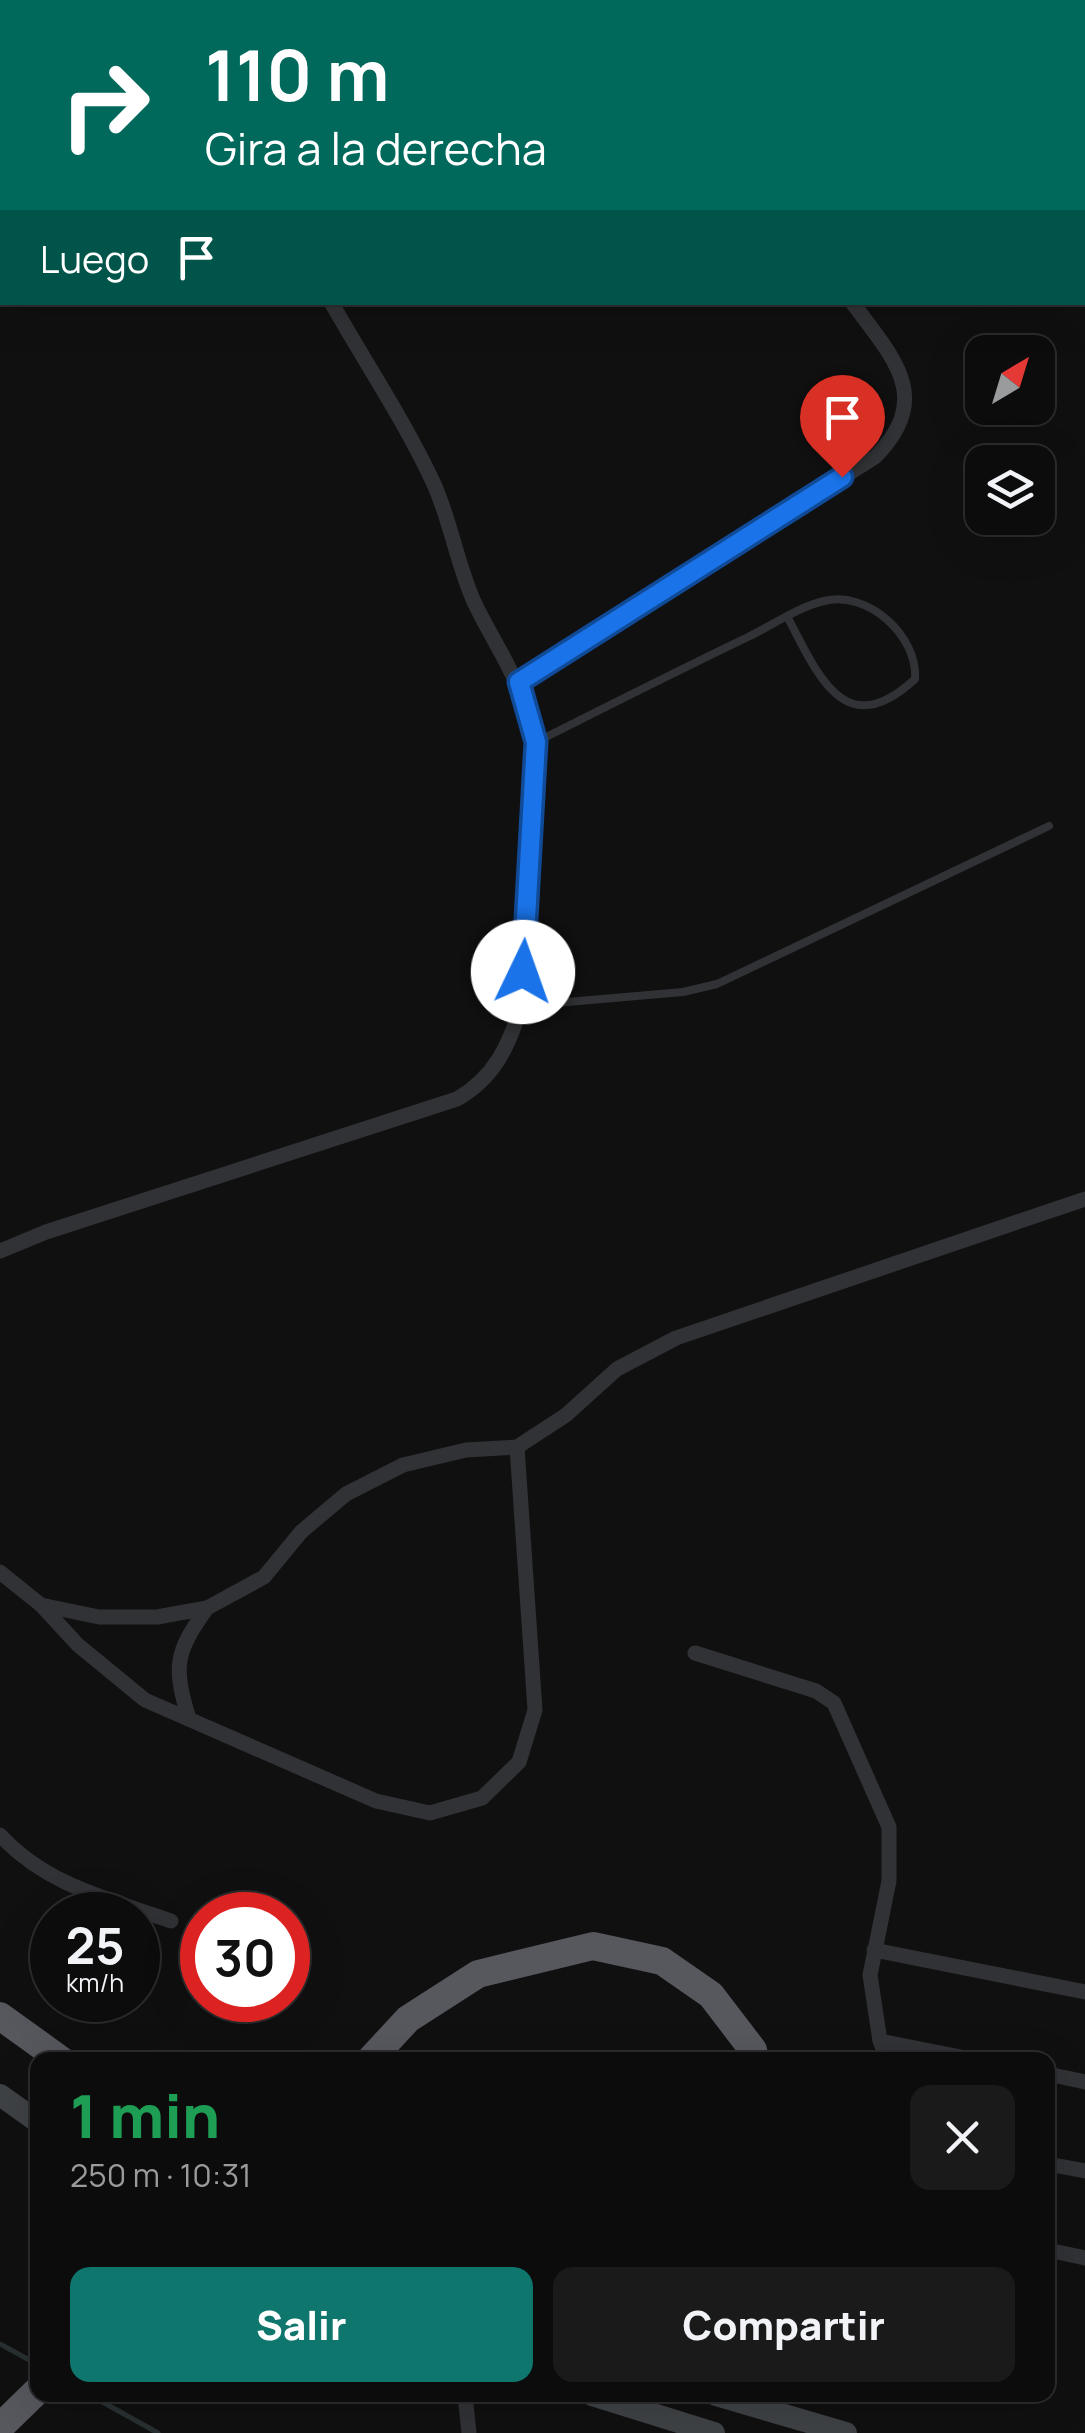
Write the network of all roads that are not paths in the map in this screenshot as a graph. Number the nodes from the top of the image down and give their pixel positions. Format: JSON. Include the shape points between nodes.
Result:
{"nodes":[{"id":1,"x":334,"y":305,"type":"edge"},
{"id":2,"x":854,"y":305,"type":"edge"},
{"id":3,"x":788,"y":618,"type":"junction"},
{"id":4,"x":519,"y":682,"type":"junction"},
{"id":5,"x":536,"y":742,"type":"junction"},
{"id":6,"x":1049,"y":826,"type":"dead end"},
{"id":7,"x":521,"y":1006,"type":"junction"},
{"id":8,"x":1085,"y":1199,"type":"edge"},
{"id":9,"x":0,"y":1251,"type":"edge"},
{"id":10,"x":517,"y":1447,"type":"junction"},
{"id":11,"x":0,"y":1572,"type":"edge"},
{"id":12,"x":42,"y":1605,"type":"junction"},
{"id":13,"x":208,"y":1608,"type":"junction"},
{"id":14,"x":695,"y":1653,"type":"dead end"},
{"id":15,"x":190,"y":1719,"type":"junction"},
{"id":16,"x":0,"y":1835,"type":"edge"},
{"id":17,"x":170,"y":1921,"type":"dead end"},
{"id":18,"x":874,"y":1950,"type":"junction"},
{"id":19,"x":1085,"y":1992,"type":"edge"},
{"id":20,"x":0,"y":2016,"type":"edge"},
{"id":21,"x":880,"y":2041,"type":"junction"},
{"id":22,"x":50,"y":2052,"type":"edge"},
{"id":23,"x":377,"y":2052,"type":"edge"},
{"id":24,"x":753,"y":2052,"type":"edge"},
{"id":25,"x":885,"y":2052,"type":"edge"},
{"id":26,"x":936,"y":2052,"type":"edge"},
{"id":27,"x":1055,"y":2076,"type":"edge"},
{"id":28,"x":1085,"y":2082,"type":"edge"},
{"id":29,"x":0,"y":2095,"type":"edge"},
{"id":30,"x":30,"y":2116,"type":"edge"},
{"id":31,"x":1055,"y":2165,"type":"edge"},
{"id":32,"x":1085,"y":2170,"type":"edge"},
{"id":33,"x":1055,"y":2252,"type":"edge"},
{"id":34,"x":1085,"y":2258,"type":"edge"},
{"id":35,"x":30,"y":2398,"type":"edge"},
{"id":36,"x":465,"y":2402,"type":"edge"},
{"id":37,"x":614,"y":2402,"type":"edge"},
{"id":38,"x":740,"y":2402,"type":"edge"},
{"id":39,"x":0,"y":2427,"type":"edge"},
{"id":40,"x":469,"y":2433,"type":"edge"},
{"id":41,"x":714,"y":2433,"type":"edge"},
{"id":42,"x":846,"y":2433,"type":"edge"}],
"edges":[{"from":1,"to":4,"type":"street","via":[[434,483],[476,604]]},
{"from":2,"to":4,"type":"street","via":[[897,363],[905,391],[897,435],[874,457]]},
{"from":3,"to":3,"type":"lane","via":[[824,600],[855,602],[890,621],[916,662],[914,679],[899,694],[853,707],[831,692]]},
{"from":3,"to":5,"type":"lane"},
{"from":4,"to":5,"type":"street"},
{"from":5,"to":7,"type":"street"},
{"from":6,"to":7,"type":"lane","via":[[717,984]]},
{"from":7,"to":9,"type":"street","via":[[502,1057],[457,1100]]},
{"from":8,"to":10,"type":"street","via":[[676,1338],[618,1369]]},
{"from":10,"to":13,"type":"street","via":[[403,1465],[346,1494],[300,1532],[264,1577]]},
{"from":10,"to":15,"type":"street","via":[[535,1710],[520,1762],[482,1798],[430,1813],[376,1801]]},
{"from":11,"to":12,"type":"street"},
{"from":12,"to":13,"type":"street","via":[[99,1617]]},
{"from":12,"to":15,"type":"street","via":[[145,1700]]},
{"from":13,"to":15,"type":"street","via":[[184,1640],[177,1680]]},
{"from":14,"to":18,"type":"street","via":[[816,1691],[834,1703],[889,1827],[889,1880]]},
{"from":16,"to":17,"type":"street","via":[[54,1880]]},
{"from":18,"to":19,"type":"street"},
{"from":18,"to":21,"type":"street","via":[[870,1975]]},
{"from":20,"to":22,"type":"highway"},
{"from":21,"to":25,"type":"street"},
{"from":21,"to":26,"type":"street"},
{"from":23,"to":24,"type":"highway","via":[[408,2019],[478,1974],[594,1946],[662,1961],[711,1996]]},
{"from":27,"to":28,"type":"street"},
{"from":29,"to":30,"type":"main road"},
{"from":31,"to":32,"type":"street"},
{"from":33,"to":34,"type":"street"},
{"from":35,"to":39,"type":"highway"},
{"from":36,"to":40,"type":"street"},
{"from":37,"to":41,"type":"main road"},
{"from":38,"to":42,"type":"main road"}]}
